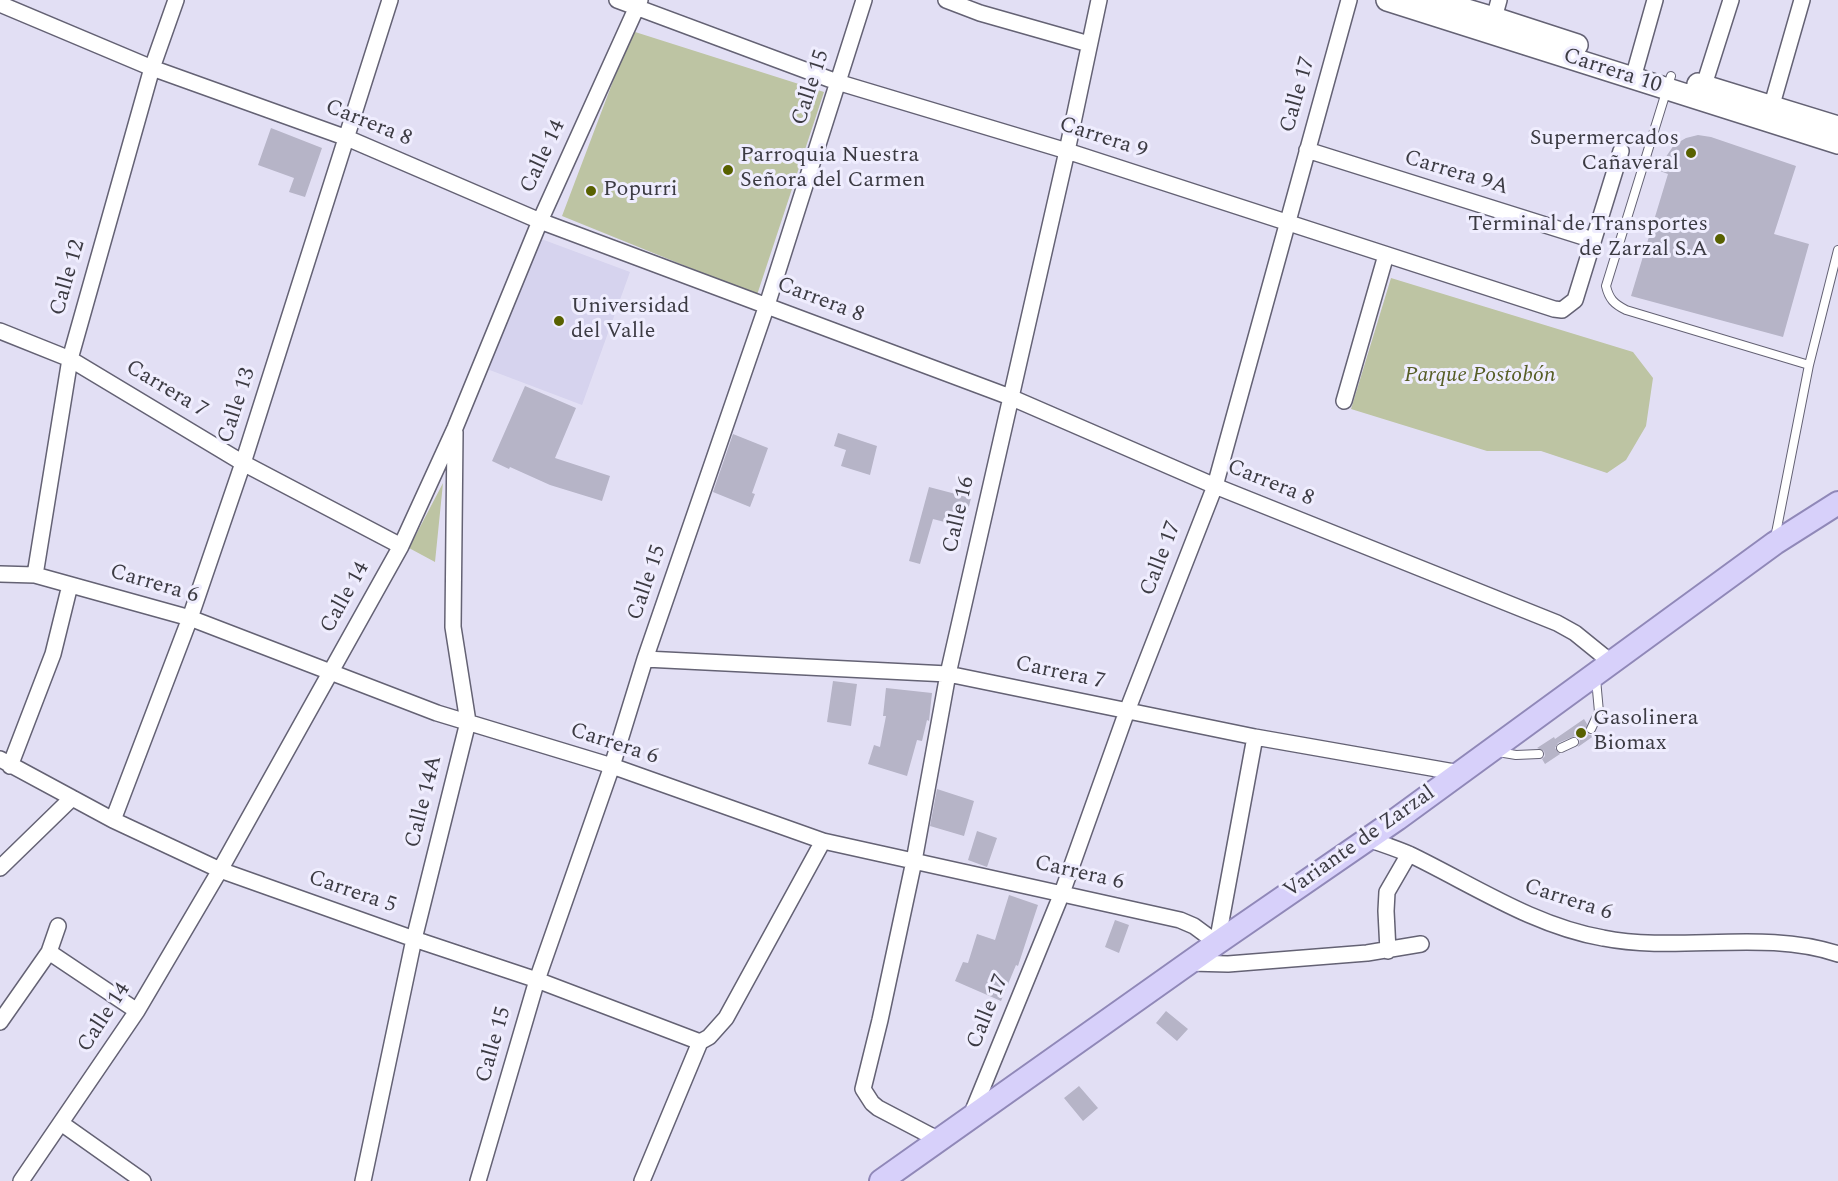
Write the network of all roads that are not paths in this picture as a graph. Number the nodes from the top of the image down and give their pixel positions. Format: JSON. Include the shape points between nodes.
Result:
{"nodes":[{"id":1,"x":176,"y":0,"type":"edge"},
{"id":2,"x":390,"y":0,"type":"edge"},
{"id":3,"x":617,"y":0,"type":"edge"},
{"id":4,"x":864,"y":0,"type":"edge"},
{"id":5,"x":946,"y":0,"type":"edge"},
{"id":6,"x":1099,"y":0,"type":"edge"},
{"id":7,"x":1349,"y":0,"type":"edge"},
{"id":8,"x":1387,"y":0,"type":"edge"},
{"id":9,"x":1433,"y":0,"type":"edge"},
{"id":10,"x":1655,"y":0,"type":"edge"},
{"id":11,"x":1731,"y":0,"type":"edge"},
{"id":12,"x":1802,"y":0,"type":"edge"},
{"id":13,"x":639,"y":3,"type":"edge"},
{"id":14,"x":0,"y":4,"type":"edge"},
{"id":15,"x":1497,"y":9,"type":"edge"},
{"id":16,"x":1089,"y":44,"type":"junction"},
{"id":17,"x":152,"y":68,"type":"junction"},
{"id":18,"x":1634,"y":72,"type":"junction"},
{"id":19,"x":837,"y":82,"type":"junction"},
{"id":20,"x":1669,"y":82,"type":"junction"},
{"id":21,"x":1704,"y":86,"type":"junction"},
{"id":22,"x":1770,"y":113,"type":"junction"},
{"id":23,"x":1838,"y":127,"type":"edge"},
{"id":24,"x":348,"y":138,"type":"junction"},
{"id":25,"x":1838,"y":143,"type":"edge"},
{"id":26,"x":1306,"y":150,"type":"junction"},
{"id":27,"x":1067,"y":151,"type":"junction"},
{"id":28,"x":1621,"y":151,"type":"dead end"},
{"id":29,"x":540,"y":221,"type":"junction"},
{"id":30,"x":1287,"y":222,"type":"junction"},
{"id":31,"x":1593,"y":240,"type":"junction"},
{"id":32,"x":1838,"y":250,"type":"edge"},
{"id":33,"x":1386,"y":255,"type":"junction"},
{"id":34,"x":767,"y":305,"type":"junction"},
{"id":35,"x":0,"y":332,"type":"edge"},
{"id":36,"x":70,"y":359,"type":"junction"},
{"id":37,"x":1809,"y":365,"type":"junction"},
{"id":38,"x":1010,"y":397,"type":"junction"},
{"id":39,"x":1344,"y":401,"type":"dead end"},
{"id":40,"x":455,"y":428,"type":"junction"},
{"id":41,"x":243,"y":463,"type":"junction"},
{"id":42,"x":1215,"y":486,"type":"junction"},
{"id":43,"x":1838,"y":503,"type":"edge"},
{"id":44,"x":1774,"y":543,"type":"junction"},
{"id":45,"x":401,"y":546,"type":"junction"},
{"id":46,"x":0,"y":574,"type":"edge"},
{"id":47,"x":35,"y":575,"type":"junction"},
{"id":48,"x":70,"y":585,"type":"junction"},
{"id":49,"x":190,"y":618,"type":"junction"},
{"id":50,"x":645,"y":660,"type":"junction"},
{"id":51,"x":1604,"y":669,"type":"junction"},
{"id":52,"x":330,"y":671,"type":"junction"},
{"id":53,"x":948,"y":674,"type":"junction"},
{"id":54,"x":1127,"y":711,"type":"junction"},
{"id":55,"x":468,"y":722,"type":"junction"},
{"id":56,"x":1591,"y":729,"type":"dead end"},
{"id":57,"x":1255,"y":737,"type":"junction"},
{"id":58,"x":1574,"y":742,"type":"dead end"},
{"id":59,"x":1561,"y":748,"type":"dead end"},
{"id":60,"x":1491,"y":750,"type":"junction"},
{"id":61,"x":1539,"y":754,"type":"dead end"},
{"id":62,"x":5,"y":762,"type":"edge"},
{"id":63,"x":612,"y":766,"type":"junction"},
{"id":64,"x":1460,"y":773,"type":"junction"},
{"id":65,"x":72,"y":798,"type":"junction"},
{"id":66,"x":113,"y":820,"type":"junction"},
{"id":67,"x":1368,"y":839,"type":"junction"},
{"id":68,"x":823,"y":841,"type":"junction"},
{"id":69,"x":1409,"y":854,"type":"junction"},
{"id":70,"x":914,"y":861,"type":"junction"},
{"id":71,"x":0,"y":868,"type":"edge"},
{"id":72,"x":220,"y":870,"type":"junction"},
{"id":73,"x":1062,"y":893,"type":"junction"},
{"id":74,"x":58,"y":926,"type":"dead end"},
{"id":75,"x":414,"y":939,"type":"junction"},
{"id":76,"x":1217,"y":943,"type":"junction"},
{"id":77,"x":1421,"y":944,"type":"dead end"},
{"id":78,"x":1388,"y":951,"type":"junction"},
{"id":79,"x":49,"y":952,"type":"junction"},
{"id":80,"x":1838,"y":954,"type":"edge"},
{"id":81,"x":1190,"y":963,"type":"junction"},
{"id":82,"x":537,"y":980,"type":"junction"},
{"id":83,"x":137,"y":1011,"type":"junction"},
{"id":84,"x":0,"y":1022,"type":"edge"},
{"id":85,"x":700,"y":1042,"type":"junction"},
{"id":86,"x":970,"y":1118,"type":"junction"},
{"id":87,"x":61,"y":1123,"type":"junction"},
{"id":88,"x":939,"y":1140,"type":"junction"},
{"id":89,"x":890,"y":1178,"type":"edge"},
{"id":90,"x":21,"y":1181,"type":"edge"},
{"id":91,"x":143,"y":1181,"type":"edge"},
{"id":92,"x":363,"y":1181,"type":"edge"},
{"id":93,"x":477,"y":1181,"type":"edge"},
{"id":94,"x":642,"y":1181,"type":"edge"}],
"edges":[{"from":1,"to":17,"type":"street","name":"Calle 12"},
{"from":2,"to":24,"type":"street","name":"Calle 13"},
{"from":3,"to":13,"type":"street","name":"Carrera 9"},
{"from":4,"to":19,"type":"street","name":"Calle 15"},
{"from":5,"to":16,"type":"street"},
{"from":6,"to":16,"type":"street","name":"Calle 16"},
{"from":7,"to":26,"type":"street","name":"Calle 17"},
{"from":8,"to":18,"type":"street","name":"Carrera 10"},
{"from":9,"to":15,"type":"street","name":"Carrera 10"},
{"from":10,"to":18,"type":"street"},
{"from":11,"to":21,"type":"street"},
{"from":12,"to":22,"type":"street"},
{"from":13,"to":19,"type":"street","name":"Carrera 9"},
{"from":13,"to":29,"type":"street","name":"Calle 14"},
{"from":14,"to":17,"type":"street","name":"Carrera 8"},
{"from":15,"to":18,"type":"street","name":"Carrera 10"},
{"from":16,"to":27,"type":"street","name":"Calle 16"},
{"from":17,"to":24,"type":"street","name":"Carrera 8"},
{"from":17,"to":36,"type":"street","name":"Calle 12"},
{"from":18,"to":20,"type":"street","name":"Carrera 10"},
{"from":19,"to":27,"type":"street","name":"Carrera 9"},
{"from":19,"to":34,"type":"street","name":"Calle 15"},
{"from":20,"to":21,"type":"street","name":"Carrera 10"},
{"from":20,"to":22,"type":"street","name":"Carrera 10"},
{"from":20,"to":37,"type":"lane","via":[[1606,286],[1609,297],[1626,310]]},
{"from":21,"to":22,"type":"street","name":"Carrera 10"},
{"from":22,"to":23,"type":"street","name":"Carrera 10"},
{"from":22,"to":25,"type":"street","name":"Carrera 10"},
{"from":24,"to":29,"type":"street","name":"Carrera 8"},
{"from":24,"to":41,"type":"street","name":"Calle 13"},
{"from":26,"to":30,"type":"street","name":"Calle 17"},
{"from":26,"to":31,"type":"street","name":"Carrera 9A"},
{"from":27,"to":30,"type":"street","name":"Carrera 9"},
{"from":27,"to":38,"type":"street","name":"Calle 16"},
{"from":28,"to":31,"type":"street"},
{"from":29,"to":34,"type":"street","name":"Carrera 8"},
{"from":29,"to":40,"type":"street","name":"Calle 14"},
{"from":30,"to":33,"type":"street","name":"Carrera 9"},
{"from":30,"to":42,"type":"street","name":"Calle 17"},
{"from":31,"to":33,"type":"street","name":"Carrera 9","via":[[1575,300],[1562,310]]},
{"from":32,"to":37,"type":"lane"},
{"from":33,"to":39,"type":"street"},
{"from":34,"to":38,"type":"street","name":"Carrera 8"},
{"from":34,"to":50,"type":"street","name":"Calle 15"},
{"from":35,"to":36,"type":"street","name":"Carrera 7"},
{"from":36,"to":41,"type":"street","name":"Carrera 7"},
{"from":36,"to":47,"type":"street","name":"Calle 12"},
{"from":37,"to":44,"type":"lane"},
{"from":38,"to":42,"type":"street","name":"Carrera 8"},
{"from":38,"to":53,"type":"street","name":"Calle 16"},
{"from":40,"to":45,"type":"street","name":"Calle 14"},
{"from":40,"to":55,"type":"street","name":"Calle 14A","via":[[453,627]]},
{"from":41,"to":45,"type":"street","name":"Carrera 7"},
{"from":41,"to":49,"type":"street","name":"Calle 13"},
{"from":42,"to":51,"type":"street","name":"Carrera 8","via":[[1557,623],[1575,633]]},
{"from":42,"to":54,"type":"street","name":"Calle 17"},
{"from":43,"to":44,"type":"main road","name":"Variante de Zarzal"},
{"from":44,"to":51,"type":"main road","name":"Variante de Zarzal"},
{"from":45,"to":52,"type":"street","name":"Calle 14"},
{"from":46,"to":47,"type":"street","name":"Carrera 6"},
{"from":47,"to":48,"type":"street","name":"Carrera 6"},
{"from":48,"to":49,"type":"street","name":"Carrera 6"},
{"from":48,"to":62,"type":"street","via":[[53,654]]},
{"from":49,"to":52,"type":"street","name":"Carrera 6"},
{"from":49,"to":66,"type":"street","name":"Calle 13"},
{"from":50,"to":53,"type":"street","name":"Carrera 7"},
{"from":50,"to":63,"type":"street","name":"Calle 15"},
{"from":51,"to":56,"type":"lane","via":[[1599,712]]},
{"from":51,"to":60,"type":"main road","name":"Variante de Zarzal"},
{"from":52,"to":55,"type":"street","name":"Carrera 6"},
{"from":52,"to":72,"type":"street","name":"Calle 14"},
{"from":53,"to":54,"type":"street","name":"Carrera 7"},
{"from":53,"to":70,"type":"street","name":"Calle 16"},
{"from":54,"to":57,"type":"street","name":"Carrera 7"},
{"from":54,"to":73,"type":"street","name":"Calle 17"},
{"from":55,"to":63,"type":"street","name":"Carrera 6"},
{"from":55,"to":75,"type":"street","name":"Calle 14A"},
{"from":57,"to":64,"type":"street","name":"Carrera 7"},
{"from":57,"to":76,"type":"street"},
{"from":58,"to":59,"type":"lane"},
{"from":60,"to":61,"type":"lane"},
{"from":60,"to":64,"type":"main road","name":"Variante de Zarzal"},
{"from":62,"to":65,"type":"street","name":"Carrera 5"},
{"from":63,"to":68,"type":"street","name":"Carrera 6"},
{"from":63,"to":82,"type":"street","name":"Calle 15"},
{"from":64,"to":67,"type":"main road","name":"Variante de Zarzal"},
{"from":65,"to":66,"type":"street","name":"Carrera 5"},
{"from":65,"to":71,"type":"street"},
{"from":66,"to":72,"type":"street","name":"Carrera 5"},
{"from":67,"to":69,"type":"street","name":"Carrera 6"},
{"from":67,"to":76,"type":"main road","name":"Variante de Zarzal"},
{"from":68,"to":70,"type":"street","name":"Carrera 6"},
{"from":68,"to":85,"type":"street","via":[[726,1018]]},
{"from":69,"to":78,"type":"street","via":[[1387,892]]},
{"from":69,"to":80,"type":"street","name":"Carrera 6","via":[[1491,897],[1564,928],[1602,938],[1643,943],[1815,946]]},
{"from":70,"to":73,"type":"street","name":"Carrera 6"},
{"from":70,"to":88,"type":"street","name":"Calle 16","via":[[863,1089],[878,1108]]},
{"from":72,"to":75,"type":"street","name":"Carrera 5"},
{"from":72,"to":83,"type":"street","name":"Calle 14"},
{"from":73,"to":76,"type":"street","name":"Carrera 6","via":[[1180,920]]},
{"from":73,"to":86,"type":"street","name":"Calle 17"},
{"from":74,"to":79,"type":"street"},
{"from":75,"to":82,"type":"street","name":"Carrera 5"},
{"from":75,"to":92,"type":"street","name":"Calle 14A"},
{"from":76,"to":81,"type":"main road","name":"Variante de Zarzal"},
{"from":77,"to":78,"type":"street"},
{"from":78,"to":81,"type":"street","via":[[1228,964]]},
{"from":79,"to":83,"type":"street"},
{"from":79,"to":84,"type":"street"},
{"from":81,"to":86,"type":"main road","name":"Variante de Zarzal"},
{"from":82,"to":85,"type":"street","name":"Carrera 5"},
{"from":82,"to":93,"type":"street","name":"Calle 15"},
{"from":83,"to":87,"type":"street","name":"Calle 14"},
{"from":85,"to":94,"type":"street"},
{"from":86,"to":88,"type":"main road","name":"Variante de Zarzal"},
{"from":87,"to":90,"type":"street","name":"Calle 14"},
{"from":87,"to":91,"type":"street"},
{"from":88,"to":89,"type":"main road","name":"Variante de Zarzal"}]}
